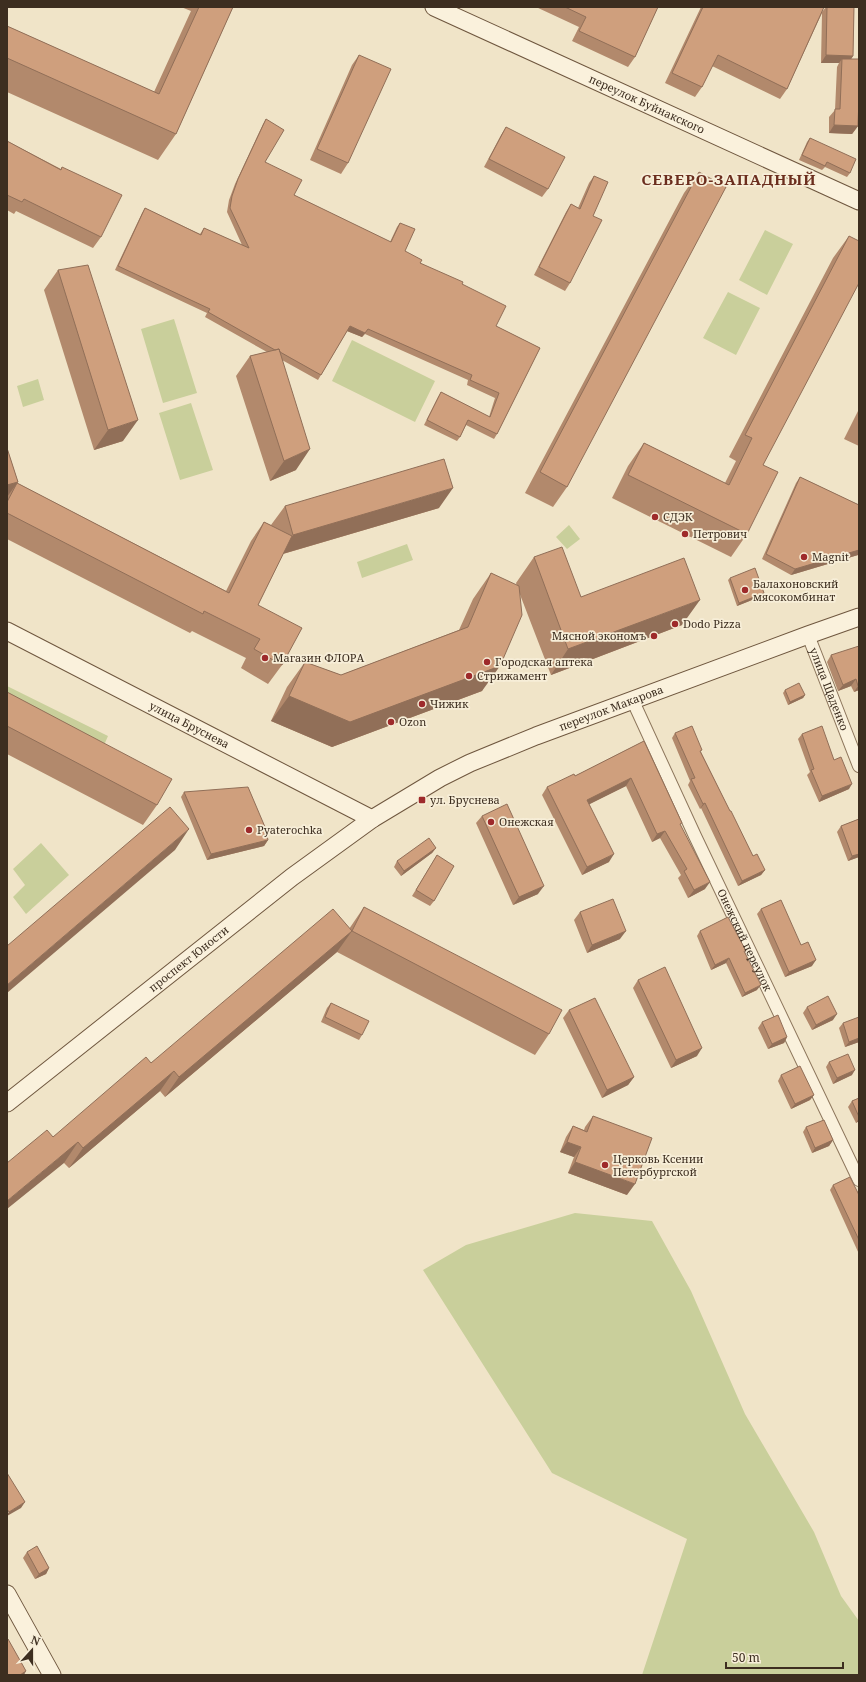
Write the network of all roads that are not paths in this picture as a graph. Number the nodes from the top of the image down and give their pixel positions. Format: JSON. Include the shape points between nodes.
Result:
{"nodes":[{"id":1,"x":434,"y":7,"type":"edge"},
{"id":2,"x":859,"y":201,"type":"edge"},
{"id":3,"x":859,"y":617,"type":"edge"},
{"id":4,"x":7,"y":631,"type":"edge"},
{"id":5,"x":808,"y":635,"type":"junction"},
{"id":6,"x":632,"y":699,"type":"junction"},
{"id":7,"x":859,"y":766,"type":"edge"},
{"id":8,"x":372,"y":819,"type":"junction"},
{"id":9,"x":7,"y":1103,"type":"edge"},
{"id":10,"x":859,"y":1180,"type":"edge"},
{"id":11,"x":7,"y":1594,"type":"edge"},
{"id":12,"x":52,"y":1675,"type":"edge"}],
"edges":[{"from":1,"to":2,"type":"main road","name":"переулок Буйнакского"},
{"from":3,"to":5,"type":"main road","name":"переулок Макарова"},
{"from":4,"to":8,"type":"main road","name":"улица Бруснева"},
{"from":5,"to":6,"type":"main road","name":"переулок Макарова"},
{"from":5,"to":7,"type":"street","name":"улица Щаденко"},
{"from":6,"to":8,"type":"main road","name":"переулок Макарова","via":[[470,763]]},
{"from":6,"to":10,"type":"street","name":"Онежский переулок"},
{"from":8,"to":9,"type":"main road","name":"проспект Юности","via":[[292,877]]},
{"from":11,"to":12,"type":"main road"}]}
